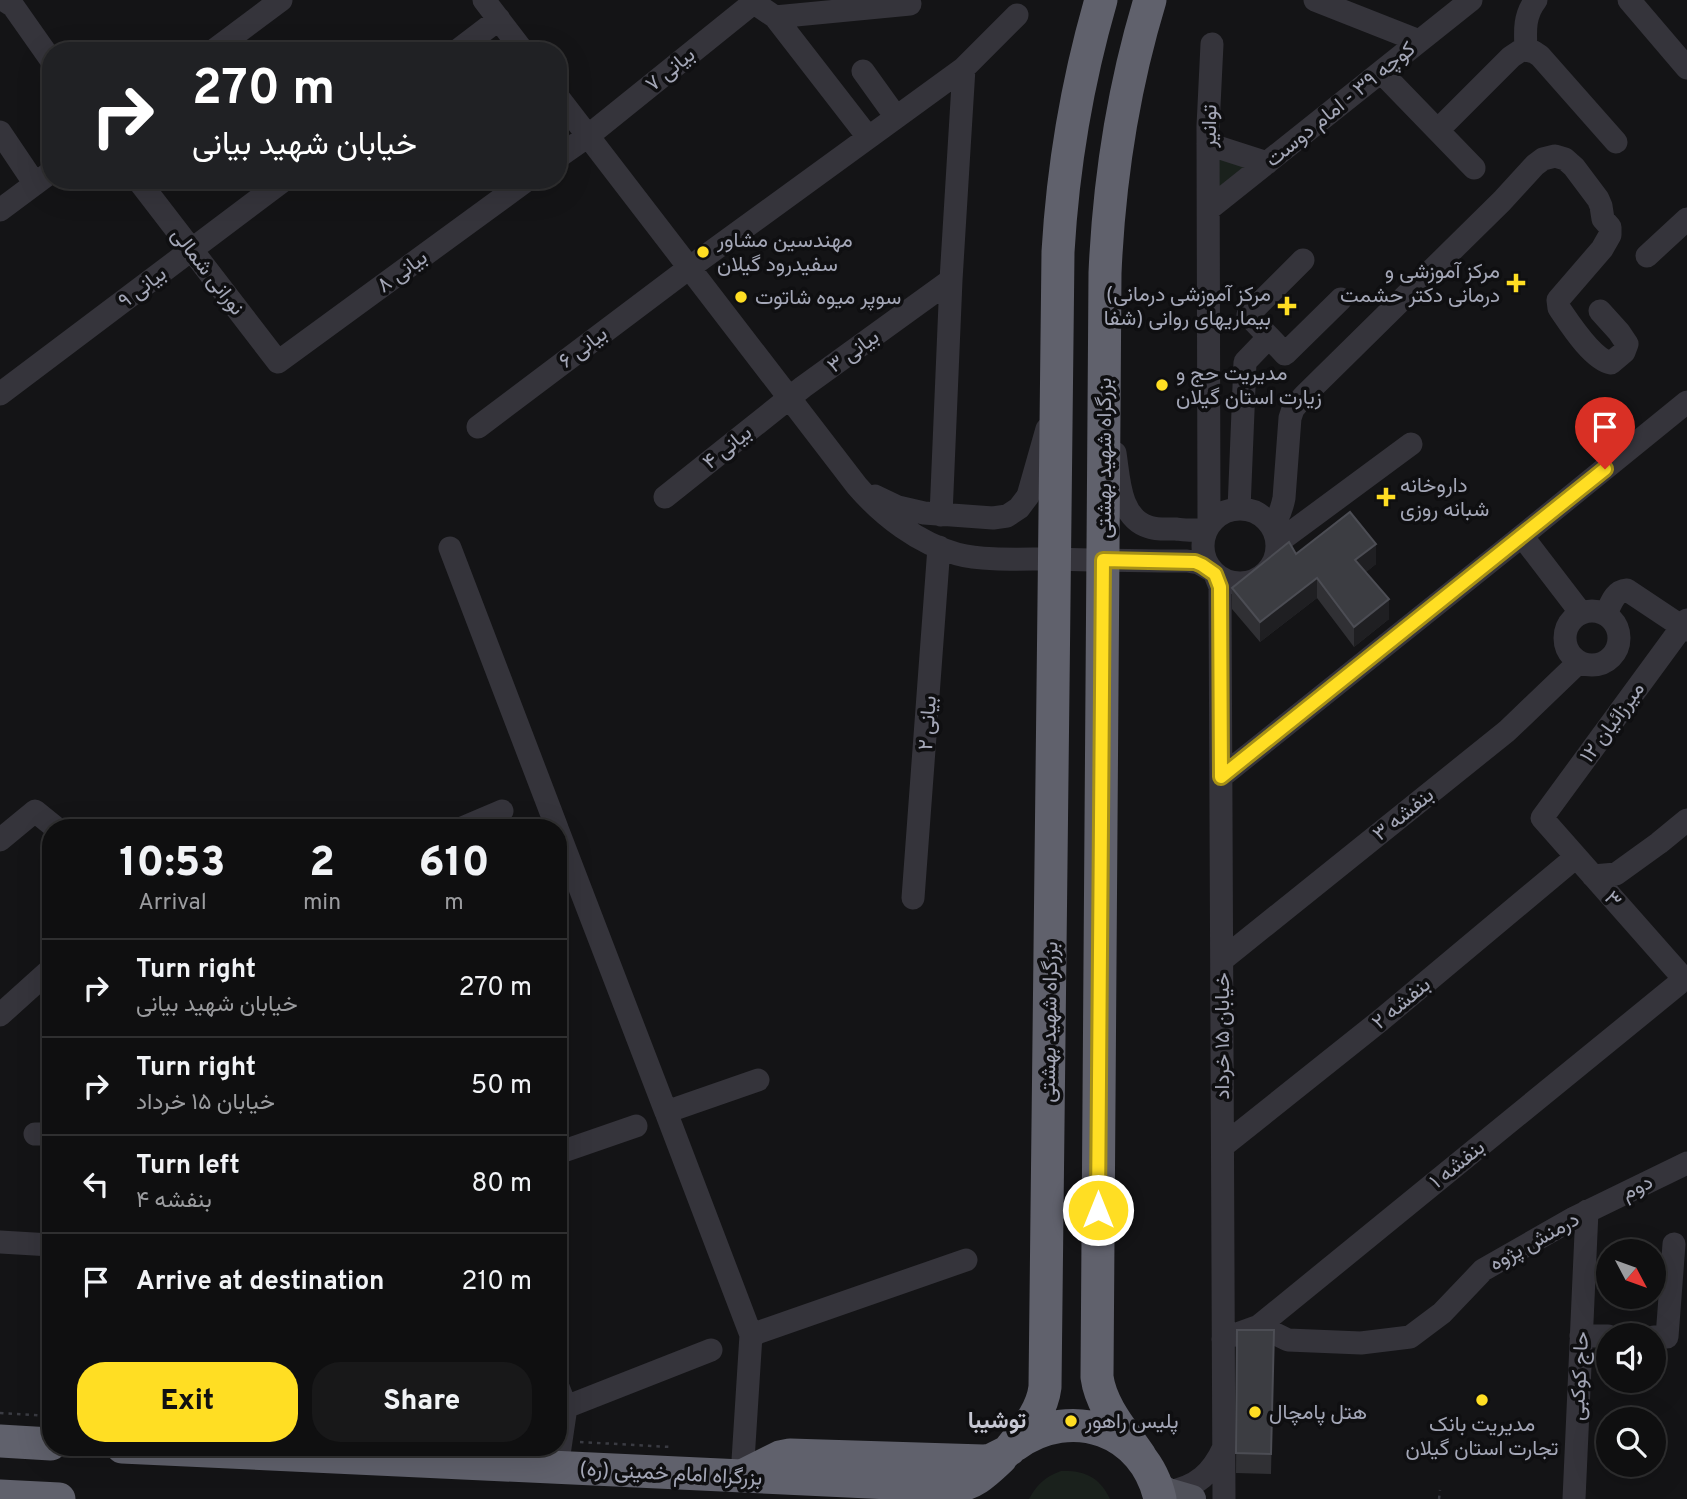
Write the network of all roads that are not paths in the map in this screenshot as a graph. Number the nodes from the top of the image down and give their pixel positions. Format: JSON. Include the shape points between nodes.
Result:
{"nodes":[{"id":1,"x":281,"y":0,"type":"edge"},
{"id":2,"x":484,"y":0,"type":"edge"},
{"id":3,"x":1101,"y":0,"type":"edge"},
{"id":4,"x":1150,"y":0,"type":"edge"},
{"id":5,"x":1315,"y":0,"type":"edge"},
{"id":6,"x":1471,"y":0,"type":"edge"},
{"id":7,"x":1536,"y":0,"type":"edge"},
{"id":8,"x":12,"y":2,"type":"edge"},
{"id":9,"x":751,"y":2,"type":"edge"},
{"id":10,"x":1634,"y":2,"type":"edge"},
{"id":11,"x":910,"y":4,"type":"dead end"},
{"id":12,"x":1351,"y":6,"type":"edge"},
{"id":13,"x":1017,"y":16,"type":"dead end"},
{"id":14,"x":775,"y":18,"type":"junction"},
{"id":15,"x":499,"y":19,"type":"junction"},
{"id":16,"x":1419,"y":41,"type":"junction"},
{"id":17,"x":225,"y":42,"type":"edge"},
{"id":18,"x":469,"y":42,"type":"edge"},
{"id":19,"x":516,"y":42,"type":"edge"},
{"id":20,"x":1212,"y":44,"type":"dead end"},
{"id":21,"x":42,"y":47,"type":"edge"},
{"id":22,"x":1526,"y":50,"type":"junction"},
{"id":23,"x":964,"y":68,"type":"junction"},
{"id":24,"x":1687,"y":68,"type":"edge"},
{"id":25,"x":863,"y":71,"type":"dead end"},
{"id":26,"x":1381,"y":72,"type":"junction"},
{"id":27,"x":567,"y":109,"type":"edge"},
{"id":28,"x":896,"y":117,"type":"junction"},
{"id":29,"x":1438,"y":130,"type":"junction"},
{"id":30,"x":0,"y":132,"type":"edge"},
{"id":31,"x":588,"y":136,"type":"junction"},
{"id":32,"x":868,"y":137,"type":"junction"},
{"id":33,"x":1616,"y":142,"type":"dead end"},
{"id":34,"x":1208,"y":144,"type":"junction"},
{"id":35,"x":567,"y":151,"type":"edge"},
{"id":36,"x":1267,"y":163,"type":"junction"},
{"id":37,"x":1474,"y":169,"type":"dead end"},
{"id":38,"x":42,"y":177,"type":"edge"},
{"id":39,"x":42,"y":179,"type":"edge"},
{"id":40,"x":145,"y":189,"type":"edge"},
{"id":41,"x":272,"y":189,"type":"edge"},
{"id":42,"x":515,"y":189,"type":"edge"},
{"id":43,"x":1209,"y":209,"type":"junction"},
{"id":44,"x":0,"y":210,"type":"edge"},
{"id":45,"x":1687,"y":219,"type":"edge"},
{"id":46,"x":1059,"y":245,"type":"junction"},
{"id":47,"x":1106,"y":245,"type":"junction"},
{"id":48,"x":192,"y":250,"type":"junction"},
{"id":49,"x":1647,"y":256,"type":"dead end"},
{"id":50,"x":1303,"y":260,"type":"dead end"},
{"id":51,"x":689,"y":268,"type":"junction"},
{"id":52,"x":951,"y":280,"type":"junction"},
{"id":53,"x":1341,"y":299,"type":"dead end"},
{"id":54,"x":1600,"y":311,"type":"dead end"},
{"id":55,"x":1269,"y":337,"type":"junction"},
{"id":56,"x":278,"y":362,"type":"joint"},
{"id":57,"x":0,"y":394,"type":"edge"},
{"id":58,"x":1056,"y":395,"type":"junction"},
{"id":59,"x":1104,"y":395,"type":"junction"},
{"id":60,"x":789,"y":398,"type":"junction"},
{"id":61,"x":1687,"y":402,"type":"edge"},
{"id":62,"x":478,"y":427,"type":"dead end"},
{"id":63,"x":1411,"y":444,"type":"dead end"},
{"id":64,"x":857,"y":486,"type":"junction"},
{"id":65,"x":665,"y":497,"type":"dead end"},
{"id":66,"x":1239,"y":509,"type":"junction"},
{"id":67,"x":941,"y":515,"type":"junction"},
{"id":68,"x":1208,"y":526,"type":"junction"},
{"id":69,"x":1274,"y":534,"type":"junction"},
{"id":70,"x":1522,"y":536,"type":"junction"},
{"id":71,"x":939,"y":547,"type":"junction"},
{"id":72,"x":450,"y":548,"type":"dead end"},
{"id":73,"x":1054,"y":559,"type":"junction"},
{"id":74,"x":1103,"y":560,"type":"junction"},
{"id":75,"x":1213,"y":572,"type":"junction"},
{"id":76,"x":1263,"y":575,"type":"junction"},
{"id":77,"x":1581,"y":613,"type":"junction"},
{"id":78,"x":1606,"y":614,"type":"junction"},
{"id":79,"x":1685,"y":626,"type":"edge"},
{"id":80,"x":1220,"y":629,"type":"junction"},
{"id":81,"x":1578,"y":662,"type":"junction"},
{"id":82,"x":1221,"y":777,"type":"junction"},
{"id":83,"x":502,"y":811,"type":"dead end"},
{"id":84,"x":1542,"y":818,"type":"joint"},
{"id":85,"x":45,"y":819,"type":"edge"},
{"id":86,"x":483,"y":819,"type":"edge"},
{"id":87,"x":554,"y":819,"type":"edge"},
{"id":88,"x":1687,"y":820,"type":"edge"},
{"id":89,"x":0,"y":840,"type":"edge"},
{"id":90,"x":567,"y":853,"type":"edge"},
{"id":91,"x":1576,"y":857,"type":"junction"},
{"id":92,"x":1593,"y":876,"type":"junction"},
{"id":93,"x":914,"y":898,"type":"dead end"},
{"id":94,"x":1222,"y":960,"type":"junction"},
{"id":95,"x":42,"y":977,"type":"edge"},
{"id":96,"x":1686,"y":979,"type":"edge"},
{"id":97,"x":0,"y":1015,"type":"edge"},
{"id":98,"x":758,"y":1080,"type":"dead end"},
{"id":99,"x":666,"y":1112,"type":"junction"},
{"id":100,"x":636,"y":1126,"type":"dead end"},
{"id":101,"x":1223,"y":1146,"type":"junction"},
{"id":102,"x":567,"y":1150,"type":"edge"},
{"id":103,"x":1687,"y":1163,"type":"edge"},
{"id":104,"x":1587,"y":1211,"type":"junction"},
{"id":105,"x":0,"y":1242,"type":"edge"},
{"id":106,"x":42,"y":1244,"type":"edge"},
{"id":107,"x":1674,"y":1244,"type":"dead end"},
{"id":108,"x":967,"y":1259,"type":"dead end"},
{"id":109,"x":1259,"y":1326,"type":"junction"},
{"id":110,"x":751,"y":1335,"type":"junction"},
{"id":111,"x":1581,"y":1336,"type":"junction"},
{"id":112,"x":1596,"y":1336,"type":"edge"},
{"id":113,"x":1666,"y":1337,"type":"edge"},
{"id":114,"x":1223,"y":1339,"type":"junction"},
{"id":115,"x":711,"y":1350,"type":"dead end"},
{"id":116,"x":567,"y":1395,"type":"edge"},
{"id":117,"x":0,"y":1441,"type":"edge"},
{"id":118,"x":42,"y":1443,"type":"edge"},
{"id":119,"x":1224,"y":1447,"type":"junction"},
{"id":120,"x":1006,"y":1453,"type":"junction"},
{"id":121,"x":360,"y":1456,"type":"edge"},
{"id":122,"x":558,"y":1456,"type":"edge"},
{"id":123,"x":1140,"y":1456,"type":"junction"},
{"id":124,"x":557,"y":1468,"type":"junction"},
{"id":125,"x":742,"y":1476,"type":"junction"},
{"id":126,"x":1169,"y":1494,"type":"edge"},
{"id":127,"x":0,"y":1496,"type":"edge"},
{"id":128,"x":59,"y":1499,"type":"edge"},
{"id":129,"x":982,"y":1499,"type":"edge"},
{"id":130,"x":1224,"y":1499,"type":"edge"},
{"id":131,"x":1574,"y":1499,"type":"edge"}],
"edges":[{"from":1,"to":17,"type":"street"},
{"from":2,"to":15,"type":"street"},
{"from":3,"to":46,"type":"highway","name":"بزرگراه شهید بهشتی","via":[[1071,128]]},
{"from":4,"to":47,"type":"highway","name":"بزرگراه شهید بهشتی","via":[[1121,118]]},
{"from":5,"to":12,"type":"street"},
{"from":6,"to":16,"type":"street","name":"کوچه ۳۹ - امام دوست"},
{"from":7,"to":22,"type":"street","via":[[1527,17]]},
{"from":8,"to":21,"type":"street"},
{"from":9,"to":14,"type":"street"},
{"from":9,"to":31,"type":"street","name":"بیانی ۷"},
{"from":10,"to":24,"type":"street"},
{"from":11,"to":14,"type":"street"},
{"from":12,"to":16,"type":"street"},
{"from":13,"to":23,"type":"street","name":"بیانی ۶"},
{"from":14,"to":32,"type":"street"},
{"from":15,"to":18,"type":"street"},
{"from":15,"to":19,"type":"street"},
{"from":16,"to":26,"type":"street","name":"کوچه ۳۹ - امام دوست"},
{"from":20,"to":34,"type":"street","name":"توانیر"},
{"from":22,"to":29,"type":"street","via":[[1504,63]]},
{"from":22,"to":33,"type":"street","via":[[1540,56]]},
{"from":23,"to":28,"type":"street","name":"بیانی ۶"},
{"from":23,"to":52,"type":"street"},
{"from":25,"to":28,"type":"street"},
{"from":26,"to":29,"type":"street"},
{"from":26,"to":36,"type":"street","name":"کوچه ۳۹ - امام دوست"},
{"from":27,"to":31,"type":"street"},
{"from":28,"to":32,"type":"street","name":"بیانی ۶"},
{"from":29,"to":37,"type":"street"},
{"from":30,"to":38,"type":"street"},
{"from":31,"to":35,"type":"street"},
{"from":31,"to":51,"type":"street"},
{"from":32,"to":51,"type":"street","name":"بیانی ۶"},
{"from":34,"to":36,"type":"street"},
{"from":34,"to":43,"type":"street","name":"توانیر"},
{"from":36,"to":43,"type":"street","name":"کوچه ۳۹ - امام دوست"},
{"from":39,"to":44,"type":"street"},
{"from":40,"to":48,"type":"street","name":"نورانی شمالی"},
{"from":41,"to":48,"type":"street","name":"بیانی ۹"},
{"from":42,"to":56,"type":"street","name":"بیانی ۸"},
{"from":43,"to":68,"type":"street","name":"توانیر"},
{"from":45,"to":49,"type":"street"},
{"from":46,"to":47,"type":"highway"},
{"from":46,"to":58,"type":"highway","name":"بزرگراه شهید بهشتی"},
{"from":47,"to":59,"type":"highway","name":"بزرگراه شهید بهشتی"},
{"from":48,"to":56,"type":"street","name":"نورانی شمالی"},
{"from":48,"to":57,"type":"street","name":"بیانی ۹"},
{"from":50,"to":55,"type":"street","via":[[1248,315]]},
{"from":51,"to":60,"type":"street"},
{"from":51,"to":62,"type":"street","name":"بیانی ۶"},
{"from":52,"to":60,"type":"street","name":"بیانی ۳"},
{"from":52,"to":67,"type":"street"},
{"from":53,"to":55,"type":"street","via":[[1284,354]]},
{"from":54,"to":69,"type":"street","via":[[1627,344],[1625,352],[1611,363],[1588,345],[1559,309],[1558,300],[1602,249],[1609,227],[1598,199],[1574,167],[1555,156],[1544,159],[1293,409],[1284,498]]},
{"from":55,"to":66,"type":"street","via":[[1245,362]]},
{"from":58,"to":67,"type":"street","via":[[1029,491],[1019,508],[997,518]]},
{"from":58,"to":73,"type":"highway","name":"بزرگراه شهید بهشتی"},
{"from":59,"to":68,"type":"street","via":[[1123,499],[1132,516],[1152,528],[1201,530]]},
{"from":59,"to":74,"type":"highway","name":"بزرگراه شهید بهشتی"},
{"from":60,"to":64,"type":"street"},
{"from":60,"to":65,"type":"street","name":"بیانی ۴"},
{"from":61,"to":70,"type":"street"},
{"from":63,"to":69,"type":"street"},
{"from":64,"to":67,"type":"street","via":[[898,507]]},
{"from":64,"to":71,"type":"street","via":[[893,521]]},
{"from":66,"to":68,"type":"street","via":[[1224,512]]},
{"from":66,"to":69,"type":"street","via":[[1257,513]]},
{"from":68,"to":75,"type":"street","via":[[1202,548]]},
{"from":69,"to":76,"type":"street","via":[[1274,560]]},
{"from":70,"to":77,"type":"street"},
{"from":70,"to":82,"type":"street"},
{"from":71,"to":73,"type":"street","via":[[974,557]]},
{"from":71,"to":93,"type":"street","name":"بیانی ۲"},
{"from":72,"to":87,"type":"street"},
{"from":73,"to":74,"type":"street"},
{"from":73,"to":120,"type":"highway","name":"بزرگراه شهید بهشتی","via":[[1045,1387],[1037,1413]]},
{"from":74,"to":75,"type":"street","via":[[1195,562]]},
{"from":74,"to":123,"type":"highway","name":"بزرگراه شهید بهشتی","via":[[1097,1377],[1104,1401]]},
{"from":75,"to":76,"type":"street","via":[[1237,583]]},
{"from":75,"to":80,"type":"street","name":"خیابان ۱۵ خرداد","via":[[1220,587]]},
{"from":76,"to":80,"type":"street","via":[[1237,599]]},
{"from":77,"to":78,"type":"street"},
{"from":77,"to":81,"type":"street","via":[[1571,621],[1565,637],[1567,650]]},
{"from":78,"to":79,"type":"street","via":[[1619,592],[1627,590]]},
{"from":78,"to":81,"type":"street","via":[[1619,631],[1616,652],[1599,665]]},
{"from":79,"to":84,"type":"street","name":"میرزائیان ۱۲"},
{"from":80,"to":82,"type":"street","name":"خیابان ۱۵ خرداد"},
{"from":81,"to":94,"type":"street","name":"بنفشه ۳","via":[[1507,731]]},
{"from":82,"to":94,"type":"street","name":"خیابان ۱۵ خرداد"},
{"from":83,"to":86,"type":"street"},
{"from":84,"to":91,"type":"street","name":"۳"},
{"from":85,"to":89,"type":"street","via":[[35,811]]},
{"from":88,"to":92,"type":"street","via":[[1616,874]]},
{"from":90,"to":99,"type":"street"},
{"from":91,"to":92,"type":"street","name":"۳"},
{"from":91,"to":101,"type":"street","name":"بنفشه ۲"},
{"from":92,"to":96,"type":"street","name":"۳"},
{"from":94,"to":101,"type":"street","name":"خیابان ۱۵ خرداد"},
{"from":95,"to":97,"type":"street"},
{"from":96,"to":109,"type":"street","name":"بنفشه ۱"},
{"from":98,"to":99,"type":"street"},
{"from":99,"to":110,"type":"street"},
{"from":100,"to":102,"type":"street"},
{"from":101,"to":114,"type":"street","name":"خیابان ۱۵ خرداد"},
{"from":103,"to":104,"type":"street","name":"دوم"},
{"from":104,"to":109,"type":"street","name":"درمنش پژوه","via":[[1483,1270],[1410,1337],[1361,1343],[1289,1340]]},
{"from":104,"to":111,"type":"street","name":"حاج کوکبی"},
{"from":105,"to":106,"type":"street"},
{"from":107,"to":113,"type":"street"},
{"from":108,"to":110,"type":"street"},
{"from":109,"to":114,"type":"street","name":"بنفشه ۱"},
{"from":110,"to":125,"type":"street"},
{"from":111,"to":112,"type":"street"},
{"from":111,"to":131,"type":"street","name":"حاج کوکبی"},
{"from":114,"to":119,"type":"street","name":"خیابان ۱۵ خرداد"},
{"from":115,"to":116,"type":"street"},
{"from":117,"to":118,"type":"highway"},
{"from":119,"to":126,"type":"street","via":[[1203,1477]]},
{"from":119,"to":130,"type":"street","name":"خیابان ۱۵ خرداد"},
{"from":120,"to":123,"type":"highway","via":[[1043,1429],[1076,1425],[1113,1435]]},
{"from":120,"to":125,"type":"highway","via":[[984,1461],[790,1455]]},
{"from":120,"to":129,"type":"highway","name":"بزرگراه شهید بهشتی"},
{"from":121,"to":124,"type":"highway","name":"بزرگراه امام خمینی (ره)"},
{"from":122,"to":124,"type":"street"},
{"from":123,"to":126,"type":"highway","name":"بزرگراه شهید بهشتی"},
{"from":124,"to":125,"type":"highway","name":"بزرگراه امام خمینی (ره)"},
{"from":127,"to":128,"type":"highway"}]}
